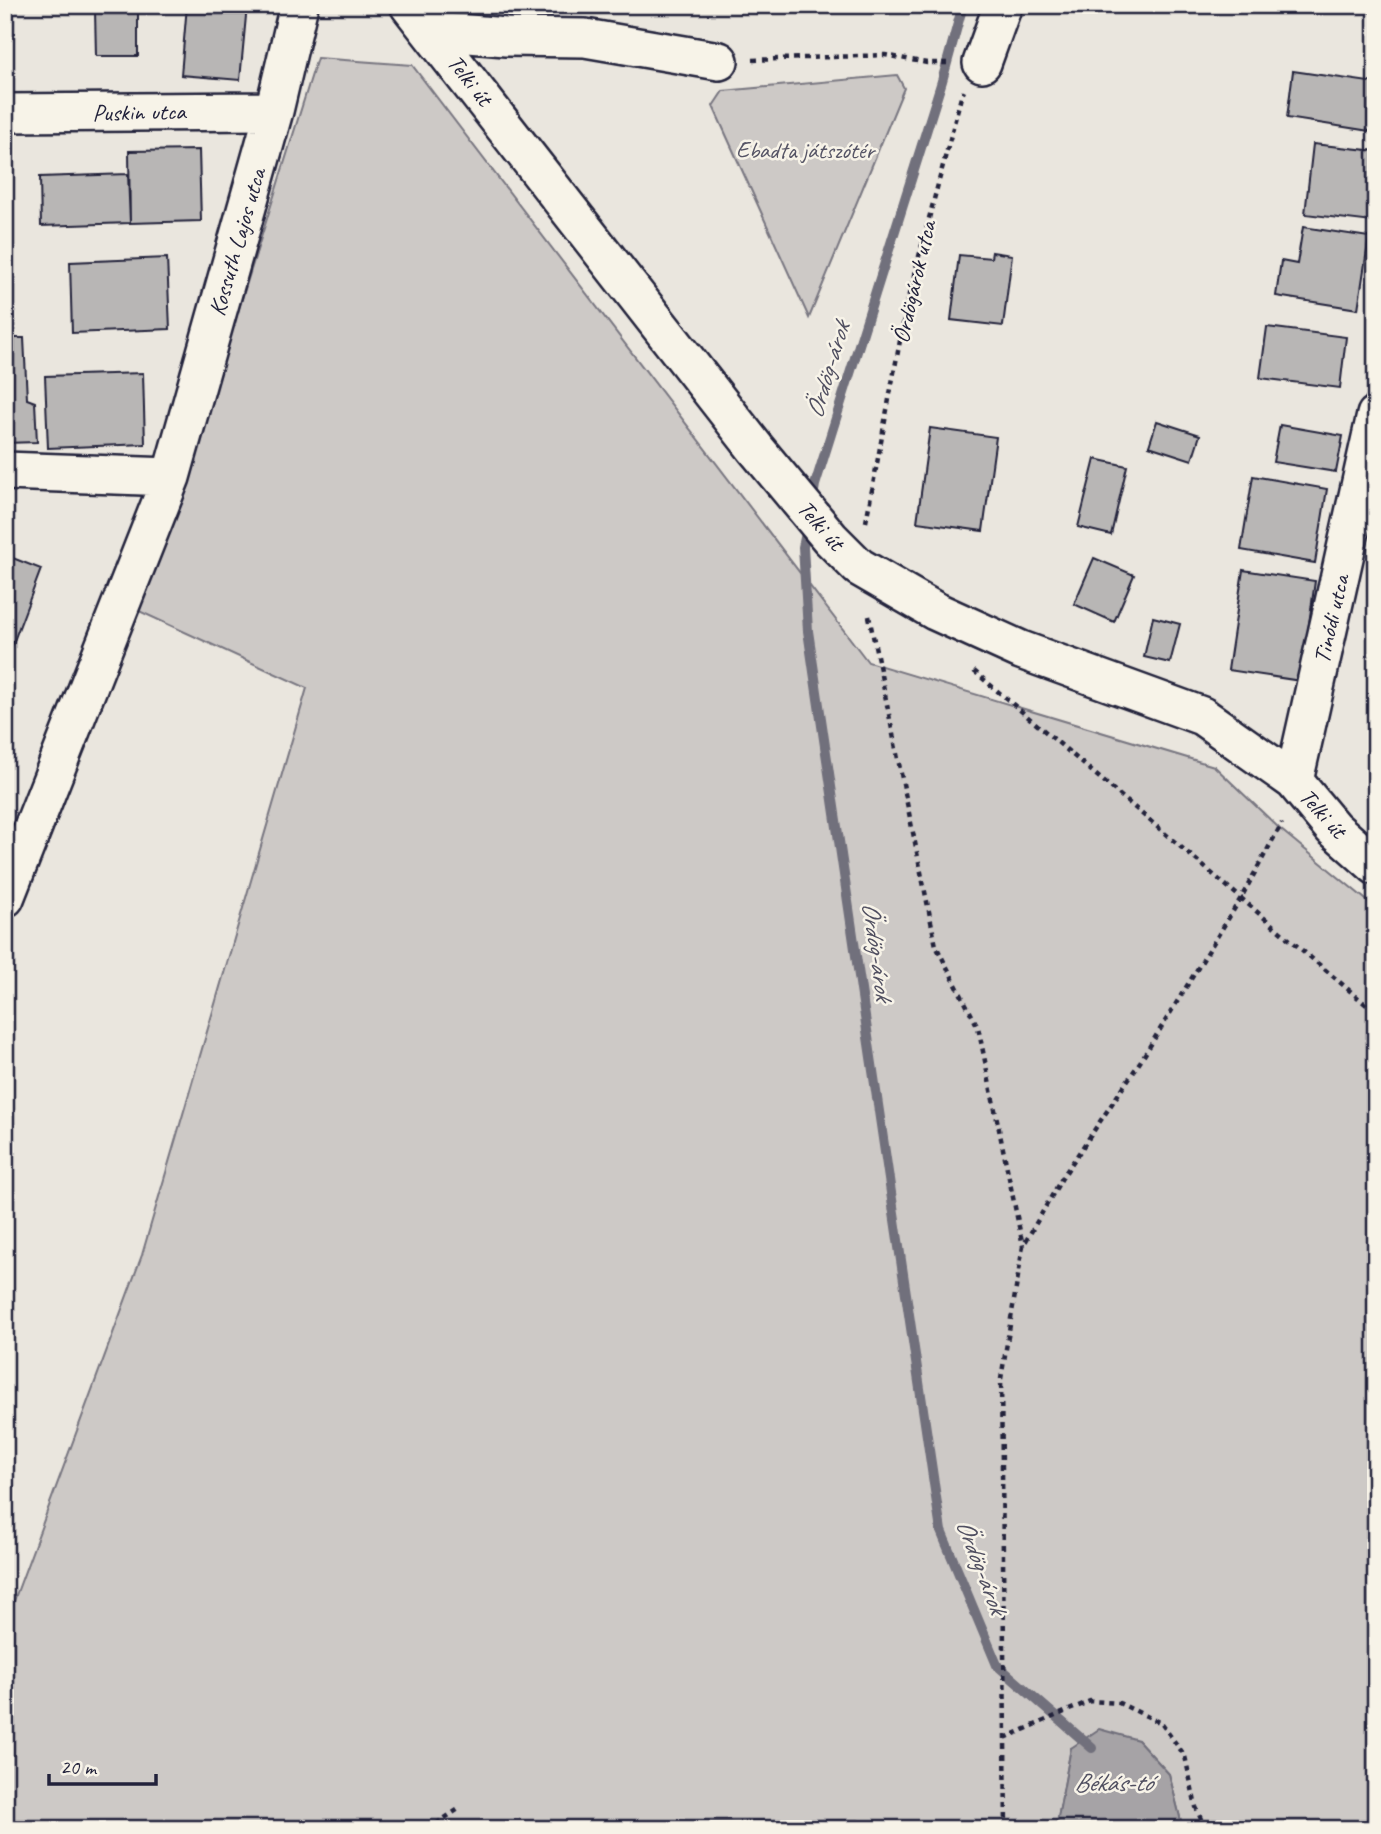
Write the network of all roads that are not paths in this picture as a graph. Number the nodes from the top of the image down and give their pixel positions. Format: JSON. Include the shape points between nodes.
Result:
{"nodes":[{"id":1,"x":299,"y":5,"type":"edge"},
{"id":2,"x":1003,"y":5,"type":"edge"},
{"id":3,"x":420,"y":18,"type":"edge"},
{"id":4,"x":719,"y":61,"type":"road end"},
{"id":5,"x":982,"y":63,"type":"road end"},
{"id":6,"x":274,"y":111,"type":"junction"},
{"id":7,"x":5,"y":113,"type":"edge"},
{"id":8,"x":1376,"y":415,"type":"edge"},
{"id":9,"x":5,"y":471,"type":"edge"},
{"id":10,"x":171,"y":477,"type":"junction"},
{"id":11,"x":1294,"y":781,"type":"junction"},
{"id":12,"x":1376,"y":866,"type":"edge"},
{"id":13,"x":5,"y":898,"type":"edge"}],
"edges":[{"from":1,"to":6,"type":"street","name":"Kossuth Lajos utca"},
{"from":2,"to":5,"type":"street"},
{"from":3,"to":4,"type":"street","via":[[506,37],[585,38]]},
{"from":3,"to":11,"type":"street","name":"Telki út","via":[[768,464],[859,567],[935,611],[1021,650],[1202,716]]},
{"from":6,"to":7,"type":"street","name":"Puskin utca"},
{"from":6,"to":10,"type":"street","name":"Kossuth Lajos utca"},
{"from":8,"to":11,"type":"street","name":"Tinódi utca"},
{"from":9,"to":10,"type":"street"},
{"from":10,"to":13,"type":"street","name":"Kossuth Lajos utca"},
{"from":11,"to":12,"type":"street","name":"Telki út","via":[[1333,828]]}]}
